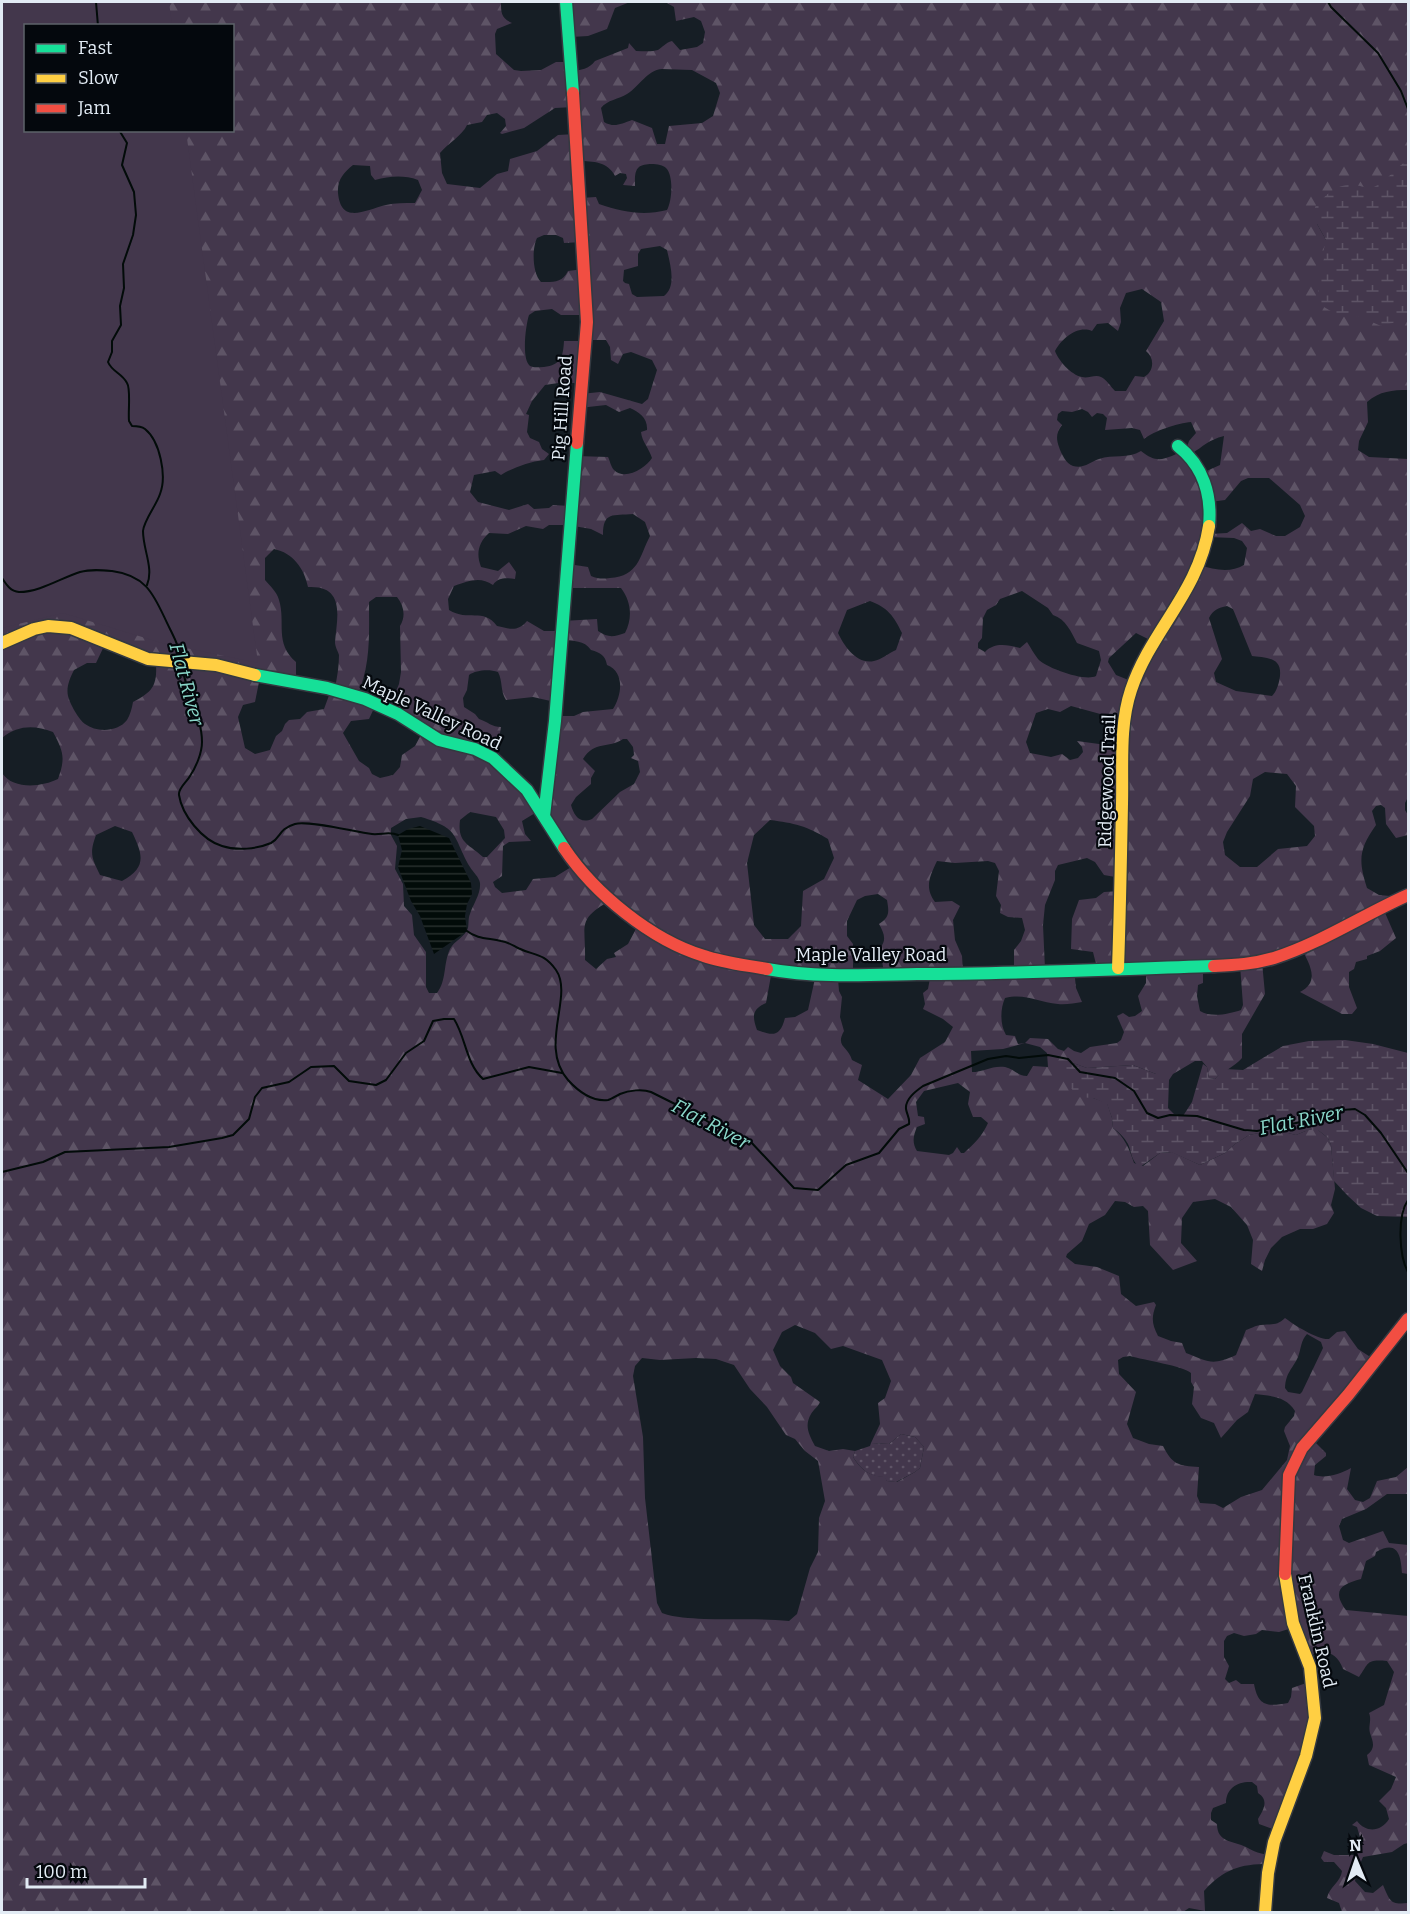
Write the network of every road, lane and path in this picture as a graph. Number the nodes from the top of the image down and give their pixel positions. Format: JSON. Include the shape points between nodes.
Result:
{"nodes":[{"id":1,"x":566,"y":2,"type":"edge"},
{"id":2,"x":1178,"y":446,"type":"dead end"},
{"id":3,"x":2,"y":643,"type":"edge"},
{"id":4,"x":544,"y":816,"type":"junction"},
{"id":5,"x":1408,"y":895,"type":"edge"},
{"id":6,"x":1118,"y":968,"type":"junction"},
{"id":7,"x":1408,"y":1319,"type":"edge"},
{"id":8,"x":1264,"y":1912,"type":"edge"}],
"edges":[{"from":1,"to":4,"type":"street","name":"Pig Hill Road","via":[[587,322]]},
{"from":2,"to":6,"type":"street","name":"Ridgewood Trail","via":[[1192,459],[1205,482],[1209,525],[1193,579],[1141,665],[1128,702]]},
{"from":3,"to":4,"type":"street","name":"Maple Valley Road","via":[[34,629],[63,626],[148,658],[216,665],[269,679],[334,689],[398,714],[439,740],[493,758],[527,790]]},
{"from":4,"to":6,"type":"street","name":"Maple Valley Road","via":[[580,871],[608,899],[642,925],[702,956],[783,972],[838,975]]},
{"from":5,"to":6,"type":"street","name":"Maple Valley Road","via":[[1267,960],[1243,965]]},
{"from":7,"to":8,"type":"street","name":"Franklin Road","via":[[1302,1448],[1289,1475],[1286,1588],[1293,1623],[1310,1667],[1315,1718],[1306,1755],[1274,1842]]}]}
